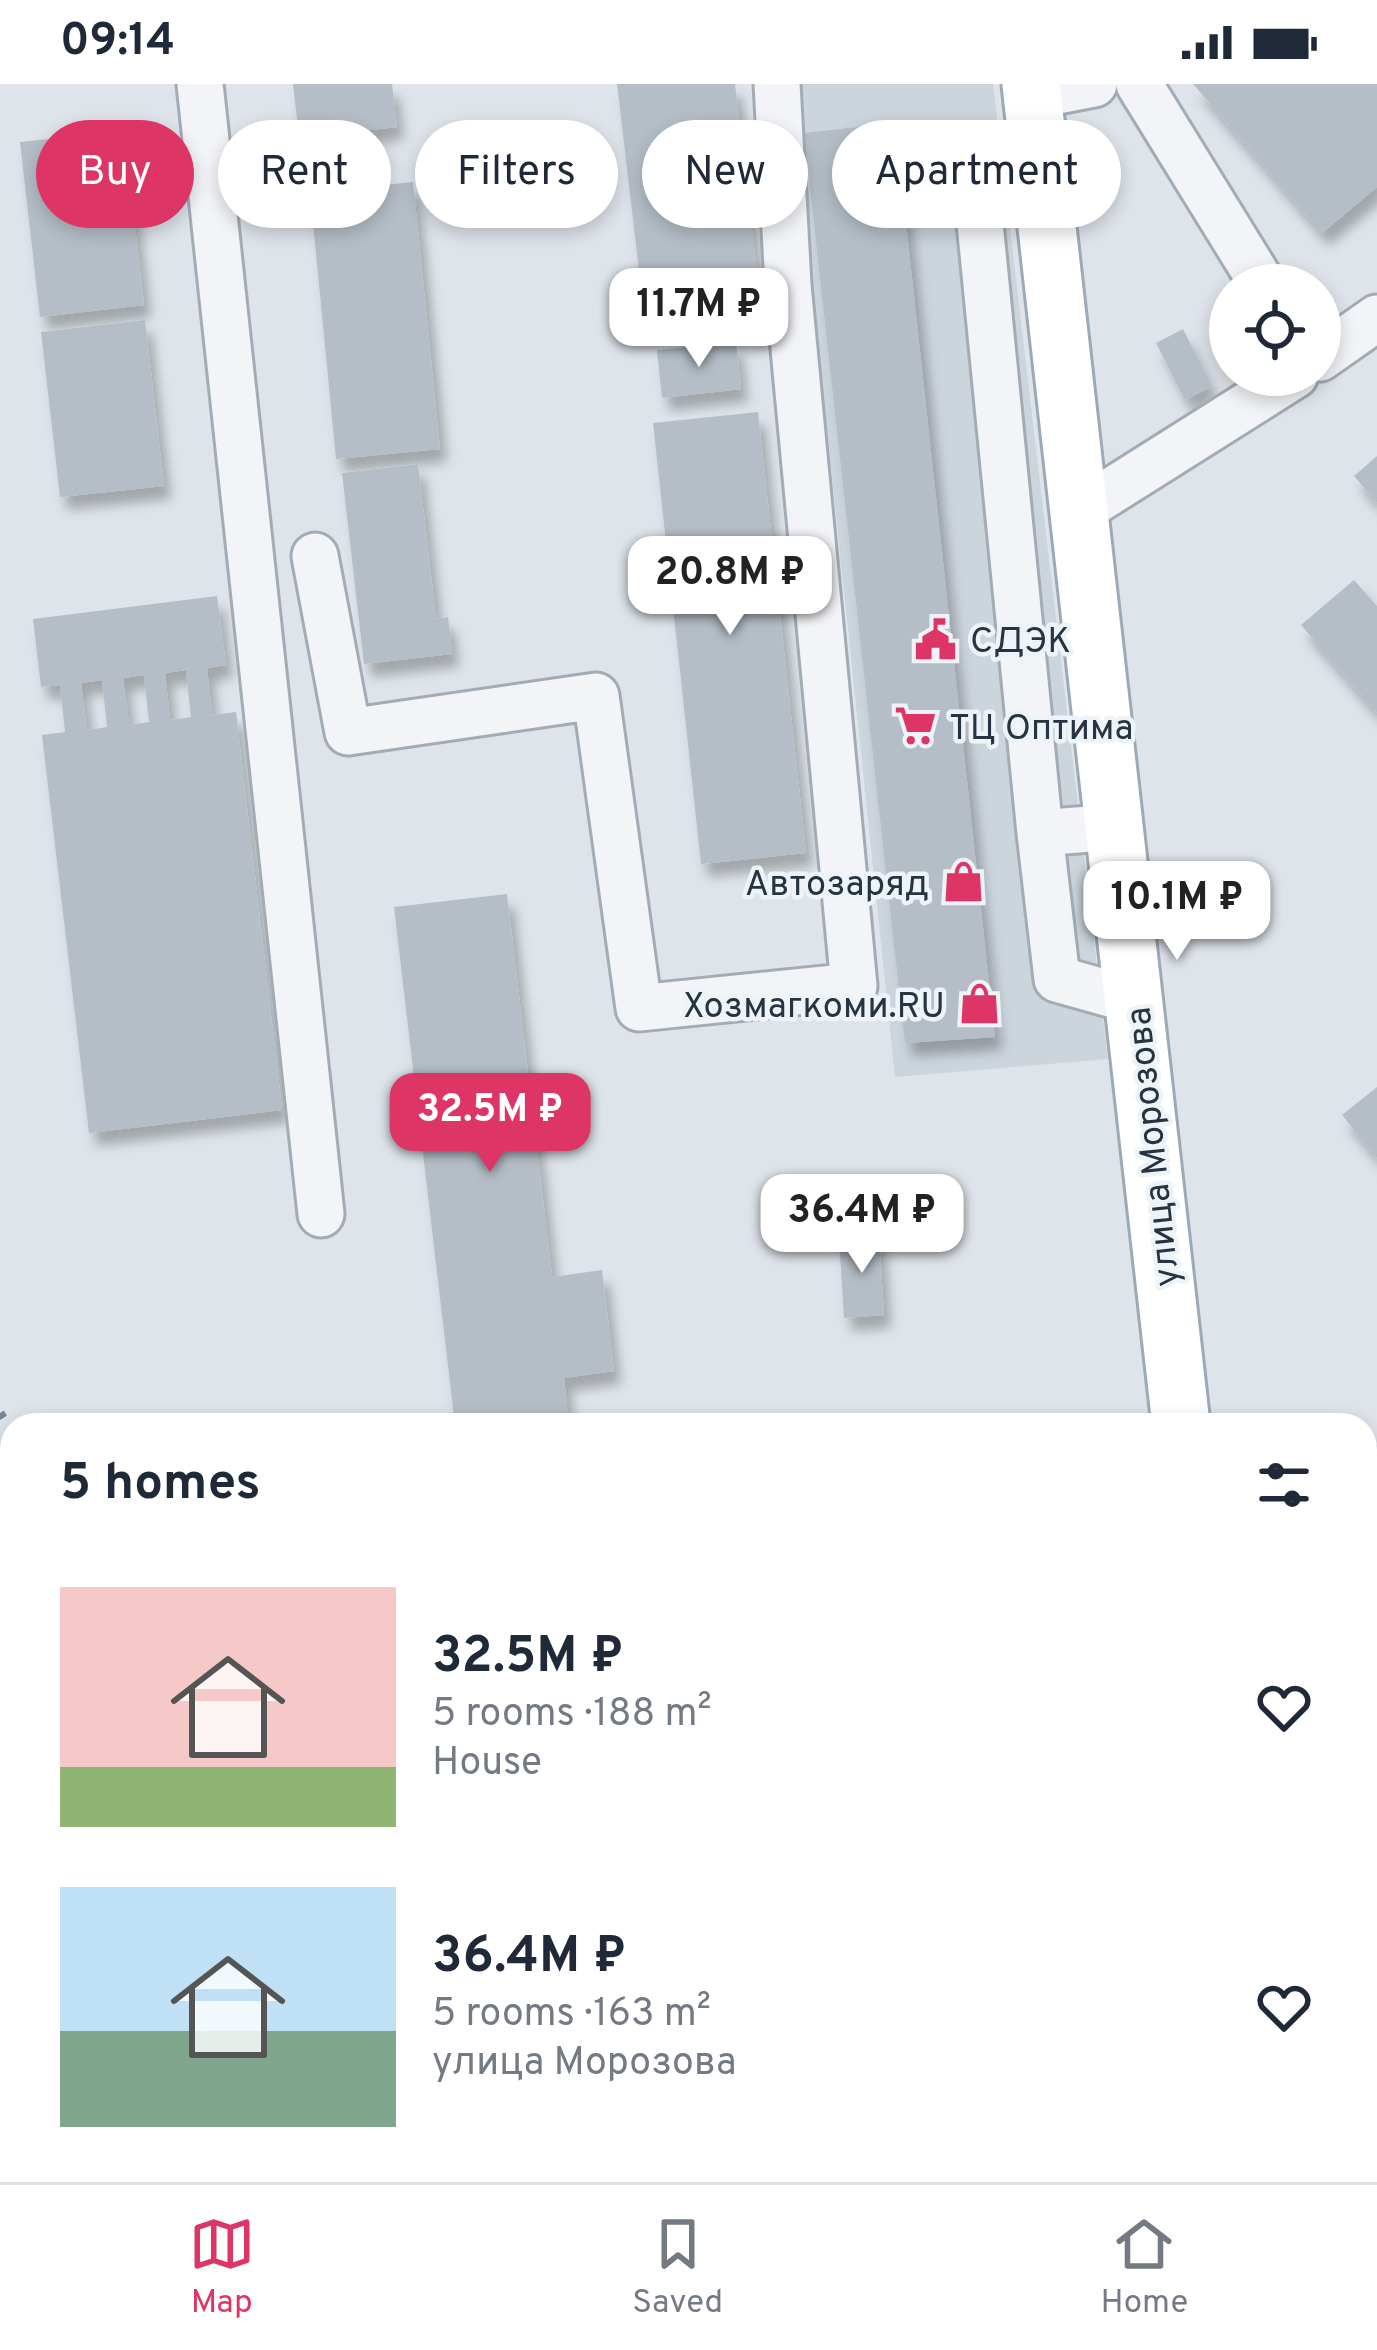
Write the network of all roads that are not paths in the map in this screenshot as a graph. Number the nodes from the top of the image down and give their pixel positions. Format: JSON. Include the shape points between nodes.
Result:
{"nodes":[{"id":1,"x":200,"y":84,"type":"edge"},
{"id":2,"x":777,"y":84,"type":"edge"},
{"id":3,"x":1094,"y":84,"type":"edge"},
{"id":4,"x":1139,"y":84,"type":"edge"},
{"id":5,"x":1032,"y":90,"type":"edge"},
{"id":6,"x":1035,"y":120,"type":"edge"},
{"id":7,"x":981,"y":228,"type":"edge"},
{"id":8,"x":1047,"y":228,"type":"edge"},
{"id":9,"x":1250,"y":264,"type":"edge"},
{"id":10,"x":1377,"y":318,"type":"edge"},
{"id":11,"x":1341,"y":343,"type":"edge"},
{"id":12,"x":1262,"y":396,"type":"edge"},
{"id":13,"x":1078,"y":512,"type":"junction"},
{"id":14,"x":315,"y":556,"type":"dead end"},
{"id":15,"x":1114,"y":826,"type":"junction"},
{"id":16,"x":1040,"y":833,"type":"junction"},
{"id":17,"x":1135,"y":1001,"type":"junction"},
{"id":18,"x":321,"y":1214,"type":"dead end"},
{"id":19,"x":1180,"y":1413,"type":"edge"}],
"edges":[{"from":1,"to":18,"type":"street"},
{"from":2,"to":14,"type":"street","via":[[788,285],[854,986],[640,1008],[596,696],[348,732]]},
{"from":3,"to":5,"type":"street"},
{"from":4,"to":9,"type":"street"},
{"from":5,"to":6,"type":"main road","name":"улица Морозова"},
{"from":7,"to":16,"type":"street"},
{"from":8,"to":13,"type":"main road","name":"улица Морозова"},
{"from":10,"to":11,"type":"street"},
{"from":12,"to":13,"type":"street"},
{"from":13,"to":15,"type":"main road","name":"улица Морозова"},
{"from":15,"to":16,"type":"street"},
{"from":15,"to":17,"type":"main road","name":"улица Морозова"},
{"from":16,"to":17,"type":"street","via":[[1057,979]]},
{"from":17,"to":19,"type":"main road","name":"улица Морозова"}]}
